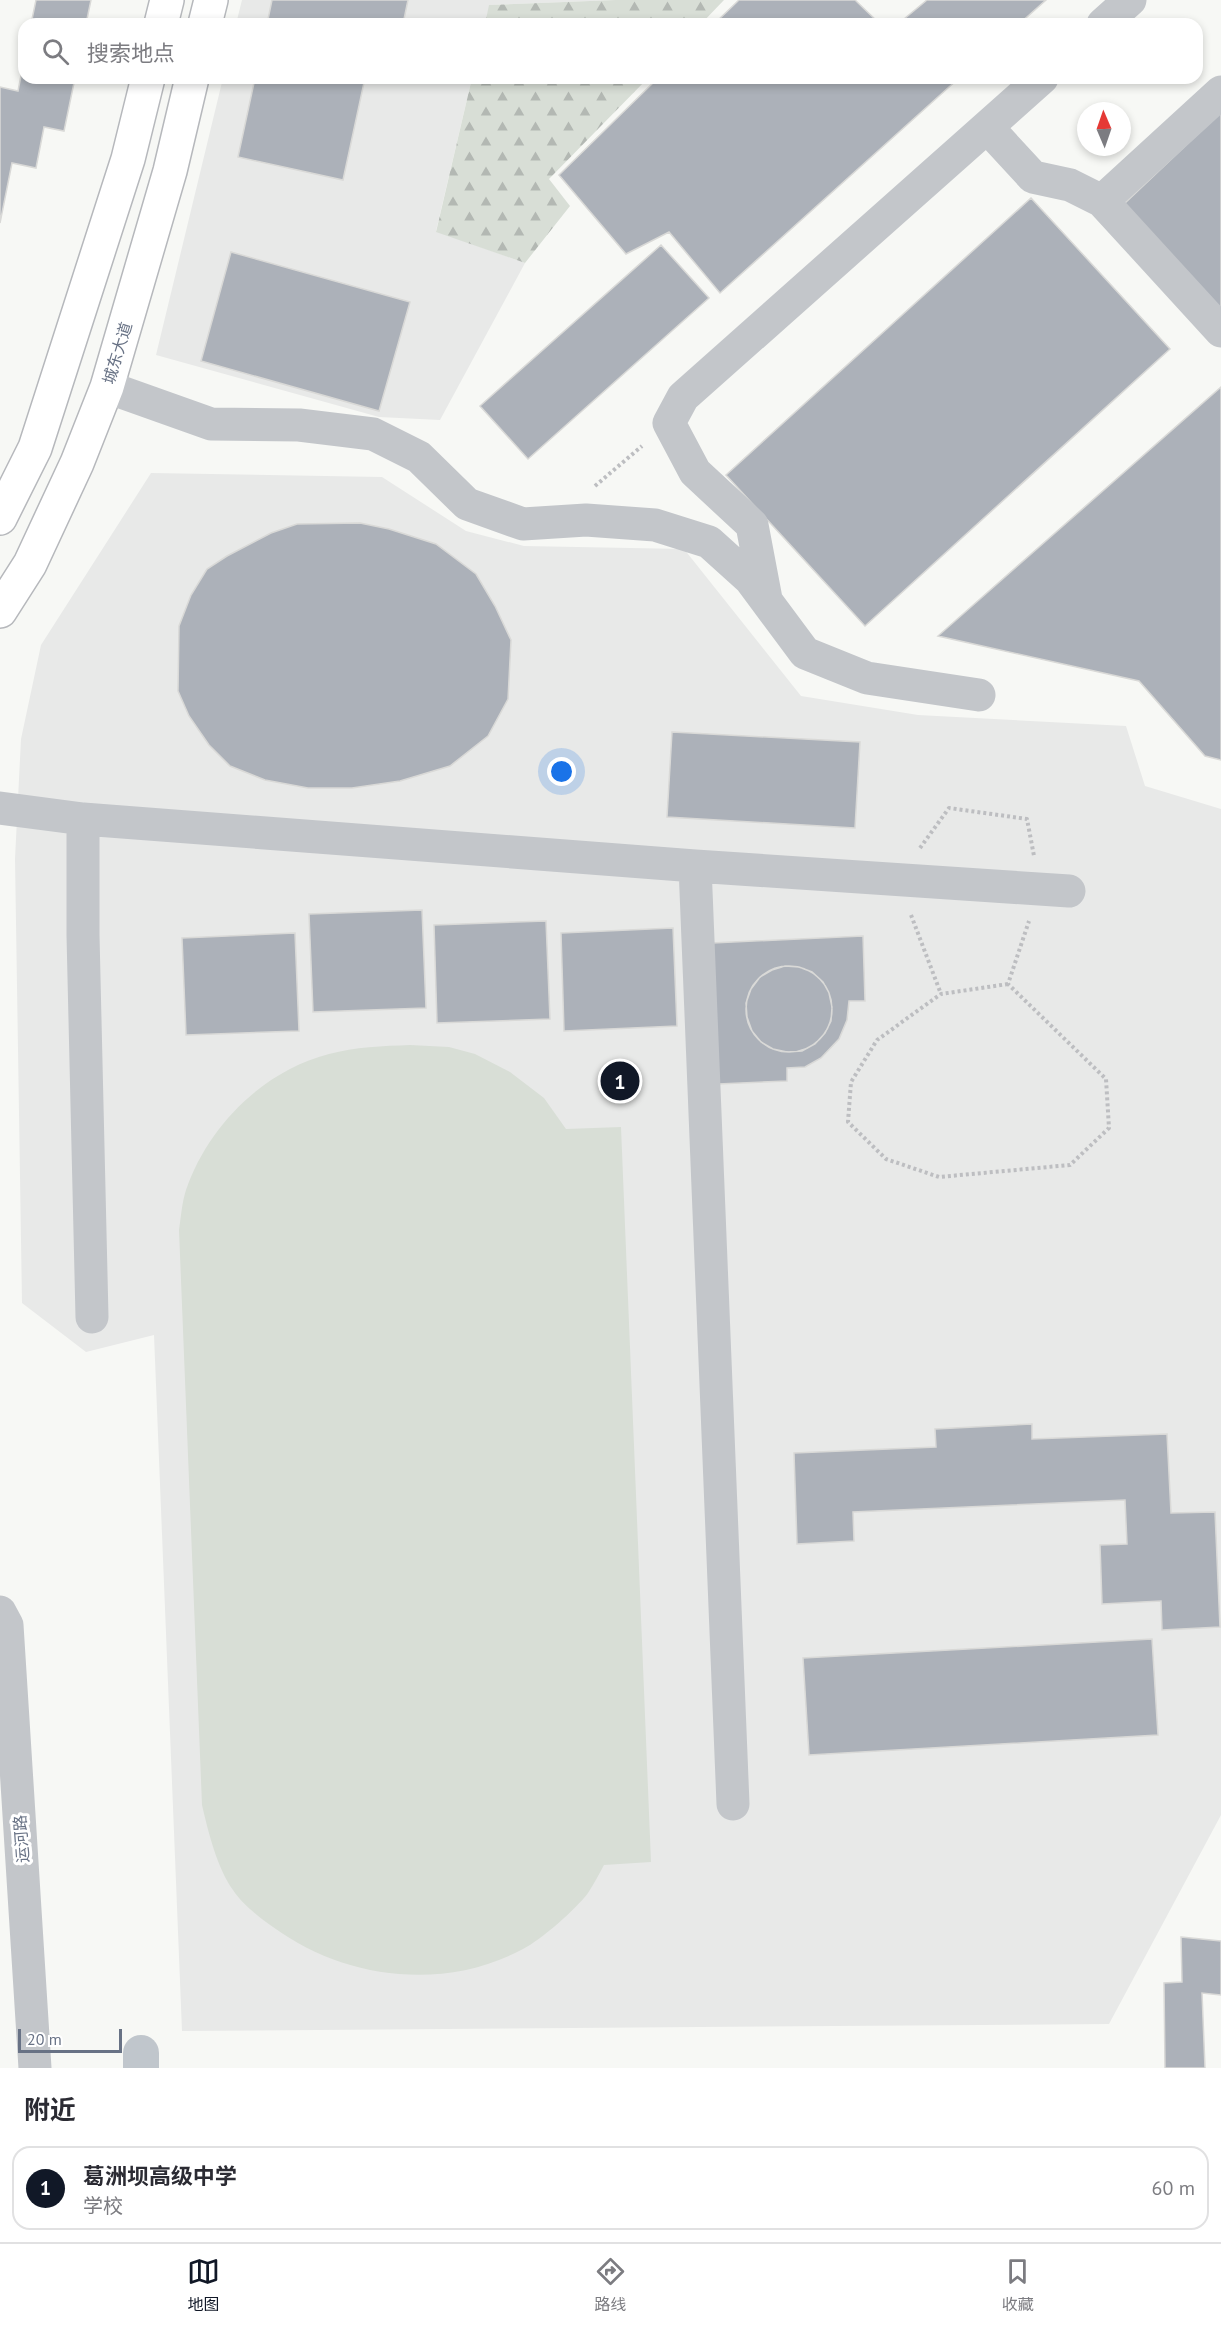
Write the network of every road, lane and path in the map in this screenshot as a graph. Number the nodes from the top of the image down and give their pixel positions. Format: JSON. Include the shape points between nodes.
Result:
{"nodes":[{"id":1,"x":167,"y":0,"type":"edge"},
{"id":2,"x":210,"y":0,"type":"edge"},
{"id":3,"x":1130,"y":0,"type":"edge"},
{"id":4,"x":162,"y":18,"type":"edge"},
{"id":5,"x":206,"y":18,"type":"edge"},
{"id":6,"x":1110,"y":18,"type":"edge"},
{"id":7,"x":147,"y":84,"type":"edge"},
{"id":8,"x":191,"y":84,"type":"edge"},
{"id":9,"x":1035,"y":84,"type":"edge"},
{"id":10,"x":1221,"y":92,"type":"edge"},
{"id":11,"x":987,"y":127,"type":"junction"},
{"id":12,"x":1102,"y":201,"type":"junction"},
{"id":13,"x":1221,"y":331,"type":"edge"},
{"id":14,"x":107,"y":387,"type":"junction"},
{"id":15,"x":669,"y":423,"type":"junction"},
{"id":16,"x":0,"y":518,"type":"edge"},
{"id":17,"x":553,"y":521,"type":"junction"},
{"id":18,"x":767,"y":602,"type":"junction"},
{"id":19,"x":0,"y":611,"type":"edge"},
{"id":20,"x":979,"y":695,"type":"dead end"},
{"id":21,"x":0,"y":808,"type":"edge"},
{"id":22,"x":83,"y":819,"type":"junction"},
{"id":23,"x":695,"y":866,"type":"junction"},
{"id":24,"x":898,"y":879,"type":"junction"},
{"id":25,"x":1055,"y":890,"type":"junction"},
{"id":26,"x":1008,"y":984,"type":"junction"},
{"id":27,"x":941,"y":994,"type":"junction"},
{"id":28,"x":92,"y":1317,"type":"dead end"},
{"id":29,"x":0,"y":1612,"type":"edge"},
{"id":30,"x":733,"y":1804,"type":"dead end"},
{"id":31,"x":35,"y":2068,"type":"edge"}],
"edges":[{"from":1,"to":4,"type":"highway"},
{"from":2,"to":5,"type":"highway"},
{"from":3,"to":6,"type":"street"},
{"from":7,"to":16,"type":"highway","via":[[128,159],[38,437]]},
{"from":8,"to":14,"type":"highway","name":"城东大道","via":[[170,171]]},
{"from":9,"to":11,"type":"street"},
{"from":10,"to":12,"type":"street"},
{"from":11,"to":12,"type":"street","via":[[1033,177],[1070,185]]},
{"from":11,"to":15,"type":"street","via":[[683,397]]},
{"from":12,"to":13,"type":"street"},
{"from":14,"to":17,"type":"street","via":[[211,424],[299,425],[373,434],[419,457],[467,504],[523,524]]},
{"from":14,"to":19,"type":"highway","name":"城东大道","via":[[30,564]]},
{"from":15,"to":17,"type":"path"},
{"from":15,"to":18,"type":"street","via":[[695,472],[752,525]]},
{"from":17,"to":18,"type":"street","via":[[655,525],[709,542],[750,579]]},
{"from":18,"to":20,"type":"street","via":[[805,653],[867,678]]},
{"from":21,"to":22,"type":"street"},
{"from":22,"to":23,"type":"street"},
{"from":22,"to":28,"type":"street"},
{"from":23,"to":24,"type":"street"},
{"from":23,"to":30,"type":"street"},
{"from":24,"to":25,"type":"street"},
{"from":24,"to":25,"type":"path","via":[[949,808],[1027,819]]},
{"from":24,"to":27,"type":"path"},
{"from":25,"to":26,"type":"path"},
{"from":26,"to":27,"type":"path"},
{"from":26,"to":27,"type":"path","via":[[1106,1079],[1109,1128],[1070,1165],[939,1178],[886,1159],[848,1122],[851,1082],[877,1040]]},
{"from":29,"to":31,"type":"street","name":"运河路","via":[[7,1625]]}]}
